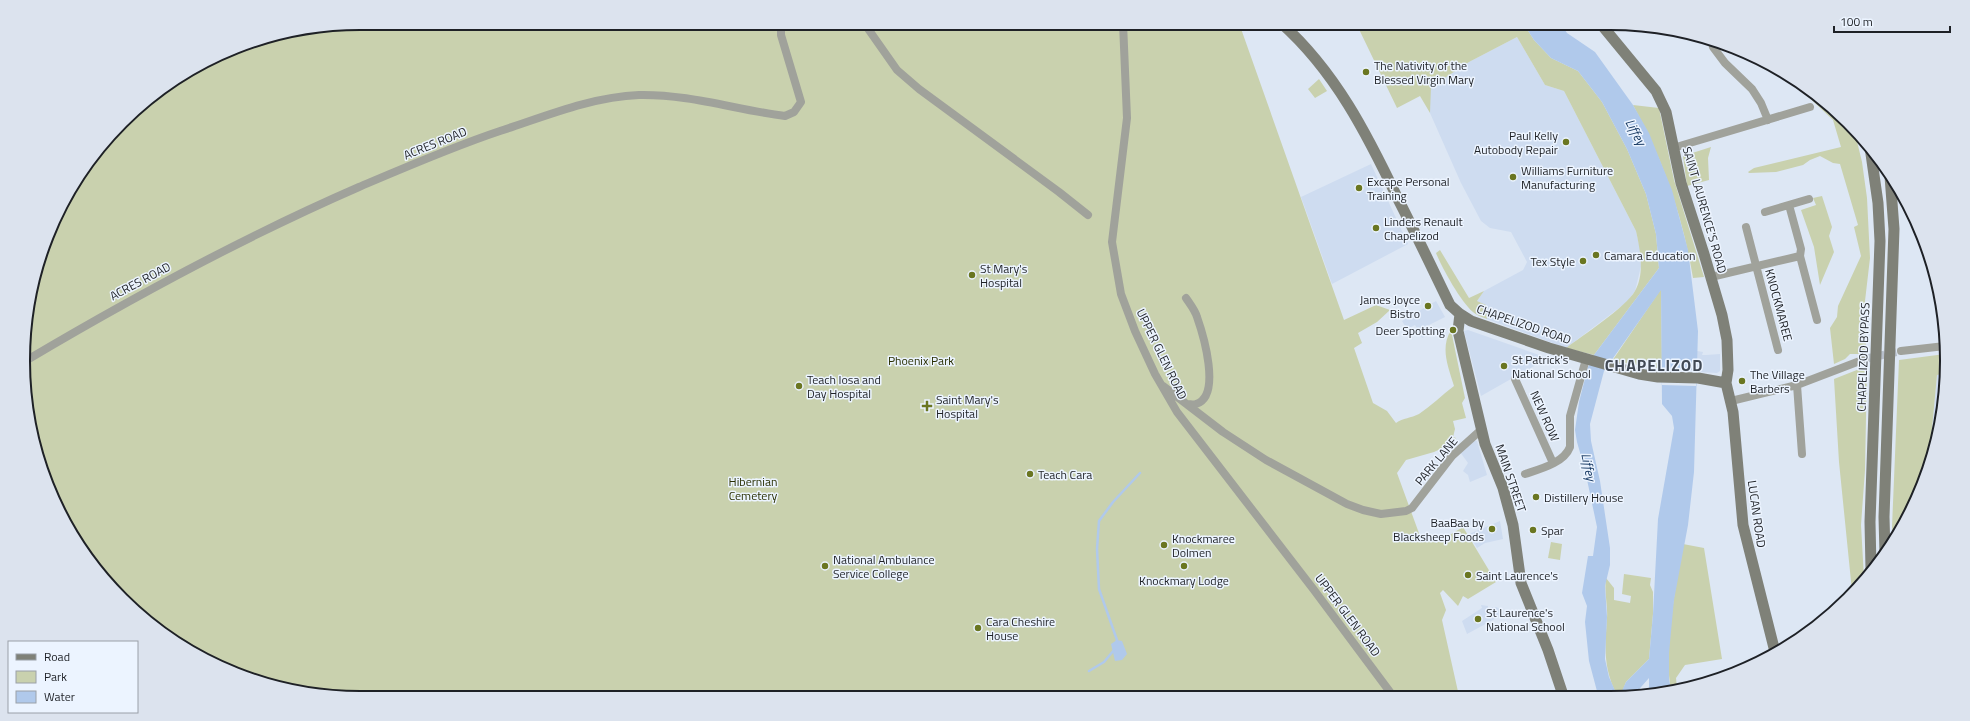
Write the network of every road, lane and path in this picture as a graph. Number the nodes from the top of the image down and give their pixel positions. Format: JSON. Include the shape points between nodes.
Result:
{"nodes":[{"id":1,"x":781,"y":30,"type":"edge"},
{"id":2,"x":869,"y":30,"type":"edge"},
{"id":3,"x":1123,"y":30,"type":"edge"},
{"id":4,"x":1288,"y":30,"type":"edge"},
{"id":5,"x":1606,"y":30,"type":"edge"},
{"id":6,"x":1713,"y":47,"type":"dead end"},
{"id":7,"x":1810,"y":106,"type":"dead end"},
{"id":8,"x":1768,"y":120,"type":"junction"},
{"id":9,"x":1673,"y":148,"type":"junction"},
{"id":10,"x":1872,"y":159,"type":"edge"},
{"id":11,"x":1891,"y":187,"type":"edge"},
{"id":12,"x":1809,"y":199,"type":"dead end"},
{"id":13,"x":1789,"y":205,"type":"junction"},
{"id":14,"x":1765,"y":212,"type":"dead end"},
{"id":15,"x":1088,"y":215,"type":"dead end"},
{"id":16,"x":1746,"y":227,"type":"dead end"},
{"id":17,"x":1800,"y":256,"type":"junction"},
{"id":18,"x":1756,"y":266,"type":"junction"},
{"id":19,"x":1711,"y":277,"type":"junction"},
{"id":20,"x":1186,"y":298,"type":"dead end"},
{"id":21,"x":1460,"y":314,"type":"junction"},
{"id":22,"x":1817,"y":320,"type":"dead end"},
{"id":23,"x":1939,"y":347,"type":"edge"},
{"id":24,"x":1778,"y":350,"type":"dead end"},
{"id":25,"x":1901,"y":351,"type":"tunnel mouth"},
{"id":26,"x":30,"y":358,"type":"edge"},
{"id":27,"x":1866,"y":358,"type":"tunnel mouth"},
{"id":28,"x":1588,"y":359,"type":"junction"},
{"id":29,"x":1515,"y":379,"type":"dead end"},
{"id":30,"x":1726,"y":382,"type":"junction"},
{"id":31,"x":1162,"y":385,"type":"junction"},
{"id":32,"x":1796,"y":385,"type":"junction"},
{"id":33,"x":1731,"y":401,"type":"junction"},
{"id":34,"x":1187,"y":404,"type":"junction"},
{"id":35,"x":1482,"y":429,"type":"junction"},
{"id":36,"x":1802,"y":454,"type":"dead end"},
{"id":37,"x":1553,"y":463,"type":"junction"},
{"id":38,"x":1525,"y":474,"type":"dead end"},
{"id":39,"x":1885,"y":543,"type":"edge"},
{"id":40,"x":1871,"y":563,"type":"edge"},
{"id":41,"x":1774,"y":648,"type":"edge"},
{"id":42,"x":1389,"y":691,"type":"edge"},
{"id":43,"x":1562,"y":691,"type":"edge"}],
"edges":[{"from":1,"to":26,"type":"street","name":"ACRES ROAD","via":[[801,102],[794,112],[786,116],[664,95],[608,99],[576,106],[447,149],[260,232],[108,312]]},
{"from":2,"to":15,"type":"street","via":[[897,70],[919,89]]},
{"from":3,"to":31,"type":"street","name":"UPPER GLEN ROAD","via":[[1127,118],[1112,242],[1121,294],[1135,331]]},
{"from":4,"to":21,"type":"main road","name":"CHAPELIZOD ROAD","via":[[1317,61],[1351,107],[1450,305]]},
{"from":5,"to":9,"type":"main road","name":"SAINT LAURENCE'S ROAD","via":[[1656,91],[1662,102]]},
{"from":6,"to":8,"type":"street","via":[[1725,63],[1752,89]]},
{"from":7,"to":8,"type":"street"},
{"from":8,"to":9,"type":"street"},
{"from":9,"to":19,"type":"main road","name":"SAINT LAURENCE'S ROAD","via":[[1681,183]]},
{"from":10,"to":40,"type":"main road","name":"CHAPELIZOD BYPASS","via":[[1880,241],[1870,522]]},
{"from":11,"to":39,"type":"main road","via":[[1894,229]]},
{"from":12,"to":13,"type":"street"},
{"from":13,"to":14,"type":"street"},
{"from":13,"to":17,"type":"street","via":[[1801,249]]},
{"from":16,"to":18,"type":"street","name":"KNOCKMAREE"},
{"from":17,"to":18,"type":"street","name":"KNOCKMAREE"},
{"from":17,"to":22,"type":"street"},
{"from":18,"to":19,"type":"street","name":"KNOCKMAREE"},
{"from":18,"to":24,"type":"street","name":"KNOCKMAREE"},
{"from":19,"to":30,"type":"main road","name":"SAINT LAURENCE'S ROAD","via":[[1727,340]]},
{"from":20,"to":34,"type":"street","via":[[1197,316],[1209,363],[1210,385],[1205,398],[1197,404]]},
{"from":21,"to":28,"type":"main road","name":"CHAPELIZOD ROAD","via":[[1471,321]]},
{"from":21,"to":35,"type":"main road","name":"MAIN STREET","via":[[1458,331]]},
{"from":23,"to":25,"type":"street"},
{"from":27,"to":32,"type":"street"},
{"from":28,"to":30,"type":"main road","name":"CHAPELIZOD ROAD","via":[[1658,377]]},
{"from":28,"to":37,"type":"street","via":[[1570,416],[1570,448]]},
{"from":29,"to":37,"type":"street","name":"NEW ROW"},
{"from":30,"to":33,"type":"main road","name":"SAINT LAURENCE'S ROAD"},
{"from":31,"to":34,"type":"street"},
{"from":31,"to":42,"type":"street","name":"UPPER GLEN ROAD","via":[[1172,405],[1195,437]]},
{"from":32,"to":33,"type":"street"},
{"from":32,"to":36,"type":"street"},
{"from":33,"to":41,"type":"main road","name":"LUCAN ROAD","via":[[1743,525]]},
{"from":34,"to":35,"type":"street","name":"PARK LANE","via":[[1223,432],[1266,460],[1347,504],[1381,514],[1406,511],[1415,506],[1452,456]]},
{"from":35,"to":43,"type":"main road","name":"MAIN STREET","via":[[1513,525],[1521,583]]},
{"from":37,"to":38,"type":"street"}]}
